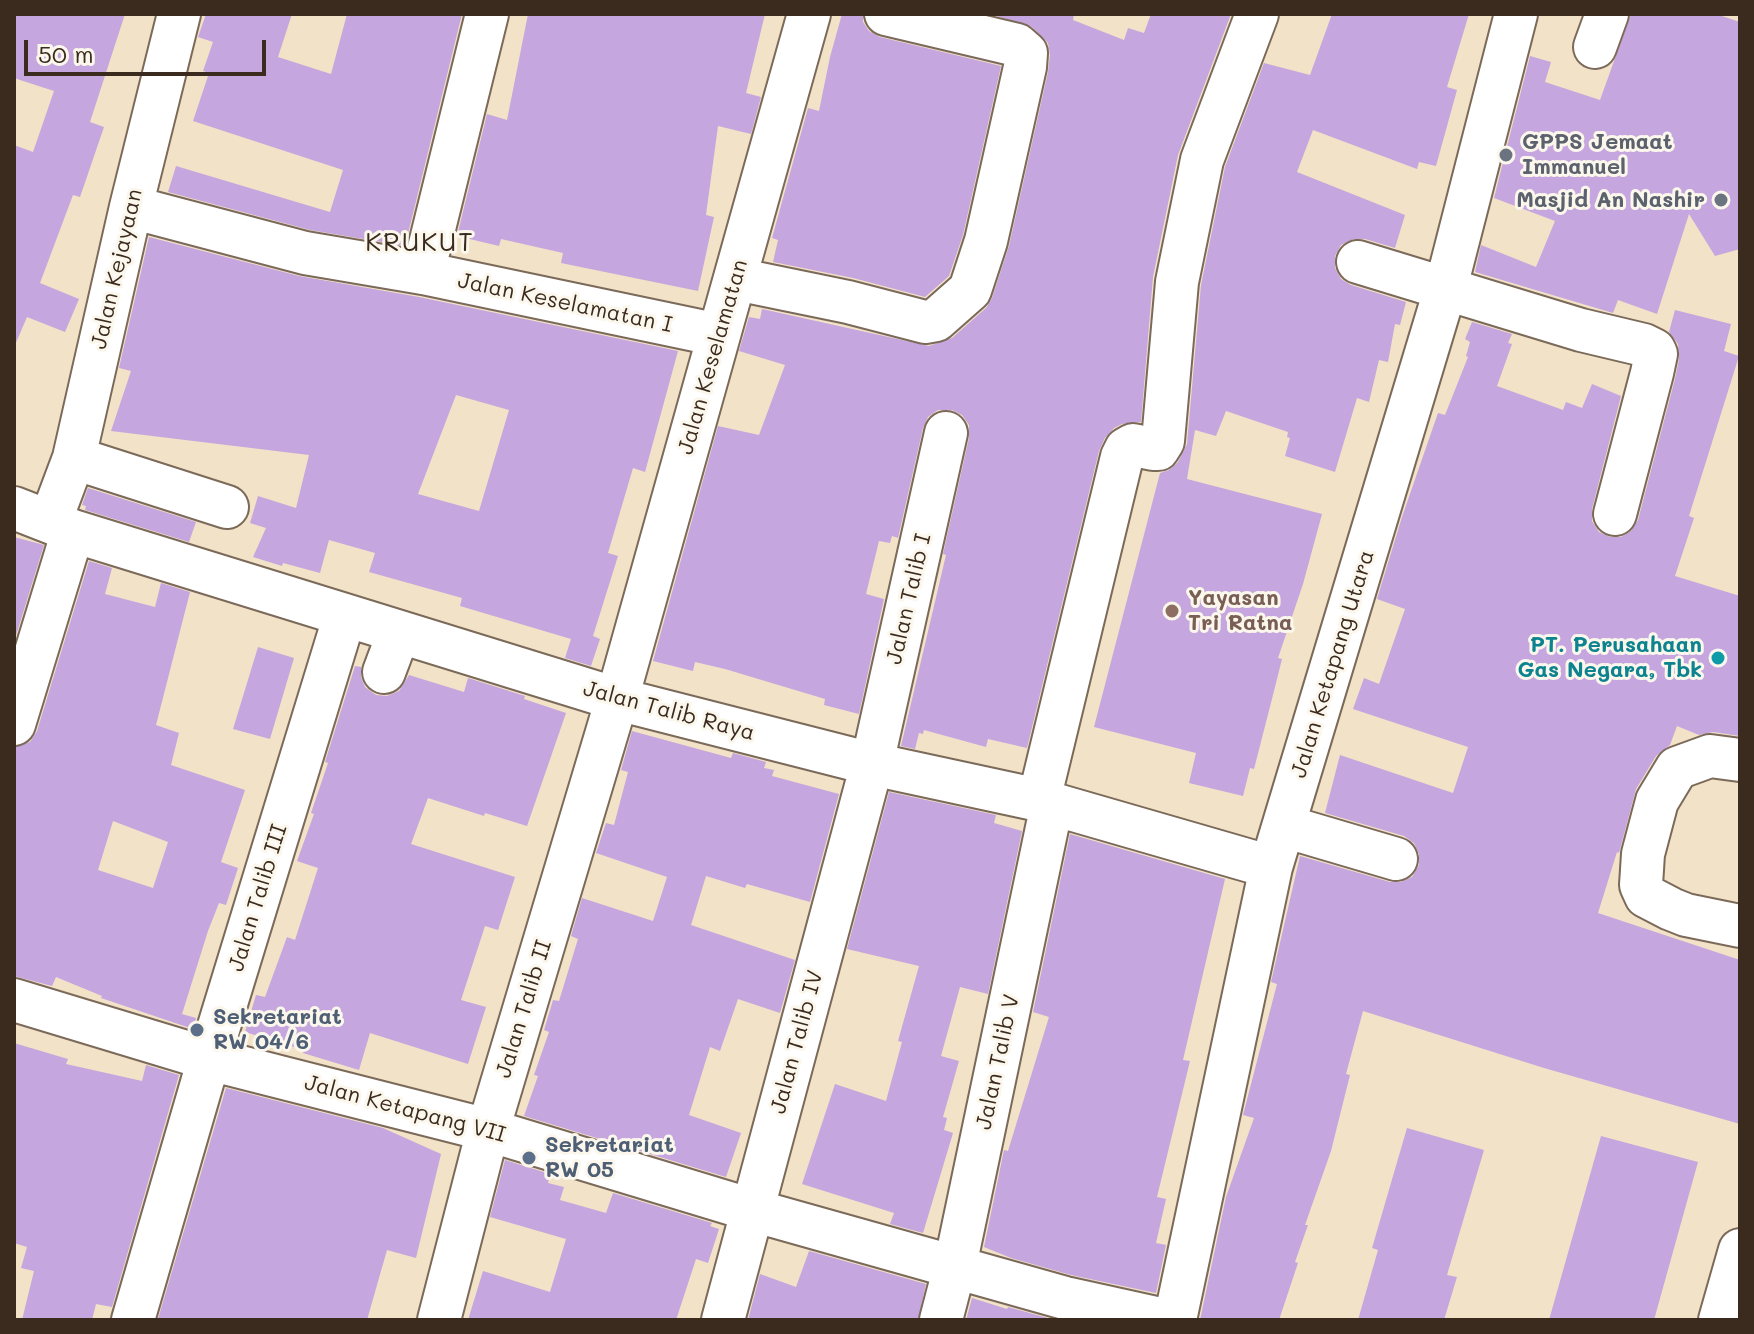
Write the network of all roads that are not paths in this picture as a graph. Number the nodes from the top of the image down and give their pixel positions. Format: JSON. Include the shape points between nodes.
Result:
{"nodes":[{"id":1,"x":179,"y":14,"type":"edge"},
{"id":2,"x":487,"y":14,"type":"edge"},
{"id":3,"x":809,"y":14,"type":"edge"},
{"id":4,"x":886,"y":14,"type":"edge"},
{"id":5,"x":1257,"y":14,"type":"edge"},
{"id":6,"x":1516,"y":14,"type":"edge"},
{"id":7,"x":131,"y":207,"type":"junction"},
{"id":8,"x":1358,"y":262,"type":"dead end"},
{"id":9,"x":423,"y":273,"type":"junction"},
{"id":10,"x":736,"y":279,"type":"junction"},
{"id":11,"x":1446,"y":287,"type":"junction"},
{"id":12,"x":719,"y":335,"type":"junction"},
{"id":13,"x":946,"y":433,"type":"dead end"},
{"id":14,"x":74,"y":458,"type":"junction"},
{"id":15,"x":227,"y":507,"type":"dead end"},
{"id":16,"x":1615,"y":514,"type":"dead end"},
{"id":17,"x":46,"y":520,"type":"edge"},
{"id":18,"x":345,"y":615,"type":"junction"},
{"id":19,"x":399,"y":632,"type":"junction"},
{"id":20,"x":384,"y":672,"type":"dead end"},
{"id":21,"x":617,"y":699,"type":"junction"},
{"id":22,"x":14,"y":724,"type":"edge"},
{"id":23,"x":1740,"y":760,"type":"edge"},
{"id":24,"x":872,"y":764,"type":"junction"},
{"id":25,"x":1046,"y":802,"type":"junction"},
{"id":26,"x":1284,"y":826,"type":"junction"},
{"id":27,"x":1396,"y":859,"type":"dead end"},
{"id":28,"x":1271,"y":867,"type":"junction"},
{"id":29,"x":1740,"y":926,"type":"edge"},
{"id":30,"x":14,"y":1000,"type":"edge"},
{"id":31,"x":209,"y":1059,"type":"junction"},
{"id":32,"x":488,"y":1130,"type":"junction"},
{"id":33,"x":752,"y":1210,"type":"junction"},
{"id":34,"x":1740,"y":1250,"type":"edge"},
{"id":35,"x":955,"y":1266,"type":"junction"},
{"id":36,"x":1063,"y":1309,"type":"edge"},
{"id":37,"x":133,"y":1320,"type":"edge"},
{"id":38,"x":439,"y":1320,"type":"edge"},
{"id":39,"x":723,"y":1320,"type":"edge"},
{"id":40,"x":941,"y":1320,"type":"edge"},
{"id":41,"x":1165,"y":1320,"type":"edge"},
{"id":42,"x":1175,"y":1320,"type":"edge"},
{"id":43,"x":1720,"y":1320,"type":"edge"}],
"edges":[{"from":1,"to":7,"type":"street","name":"Jalan Kejayaan"},
{"from":2,"to":9,"type":"street"},
{"from":3,"to":10,"type":"street","name":"Jalan Keselamatan"},
{"from":4,"to":10,"type":"street","via":[[1017,45],[1026,53],[990,226],[970,290],[936,320],[925,322]]},
{"from":5,"to":25,"type":"street","name":"Jalan Talib V","via":[[1202,160],[1177,282],[1163,441],[1158,449],[1133,445],[1122,457]]},
{"from":6,"to":11,"type":"street","name":"Jalan Ketapang Utara"},
{"from":7,"to":9,"type":"street","name":"Jalan Keselamatan I","via":[[305,253]]},
{"from":7,"to":14,"type":"street","name":"Jalan Kejayaan"},
{"from":8,"to":11,"type":"street"},
{"from":9,"to":12,"type":"street","name":"Jalan Keselamatan I"},
{"from":10,"to":12,"type":"street","name":"Jalan Keselamatan"},
{"from":11,"to":16,"type":"street","via":[[1654,350]]},
{"from":11,"to":26,"type":"street","name":"Jalan Ketapang Utara","via":[[1395,497]]},
{"from":12,"to":21,"type":"street","name":"Jalan Keselamatan"},
{"from":13,"to":24,"type":"street","name":"Jalan Talib I"},
{"from":14,"to":15,"type":"street"},
{"from":14,"to":17,"type":"street","name":"Jalan Kejayaan"},
{"from":17,"to":18,"type":"street","name":"Jalan Talib Raya"},
{"from":17,"to":22,"type":"street","name":"Jalan Kejayaan"},
{"from":18,"to":19,"type":"street","name":"Jalan Talib Raya"},
{"from":18,"to":31,"type":"street","name":"Jalan Talib III"},
{"from":19,"to":20,"type":"street"},
{"from":19,"to":21,"type":"street","name":"Jalan Talib Raya"},
{"from":21,"to":24,"type":"street","name":"Jalan Talib Raya"},
{"from":21,"to":32,"type":"street","name":"Jalan Talib II"},
{"from":23,"to":29,"type":"street","via":[[1710,756],[1677,768],[1657,801],[1641,885],[1646,896],[1671,909]]},
{"from":24,"to":25,"type":"street","name":"Jalan Talib Raya"},
{"from":24,"to":33,"type":"street","name":"Jalan Talib IV"},
{"from":25,"to":28,"type":"street","name":"Jalan Talib Raya"},
{"from":25,"to":35,"type":"street","name":"Jalan Talib V"},
{"from":26,"to":27,"type":"street"},
{"from":26,"to":28,"type":"street","name":"Jalan Ketapang Utara"},
{"from":28,"to":42,"type":"street","name":"Jalan Ketapang Utara"},
{"from":30,"to":31,"type":"street","name":"Jalan Ketapang VII"},
{"from":31,"to":32,"type":"street","name":"Jalan Ketapang VII"},
{"from":31,"to":37,"type":"street","name":"Jalan Talib III"},
{"from":32,"to":33,"type":"street","name":"Jalan Ketapang VII"},
{"from":32,"to":38,"type":"street","name":"Jalan Talib II"},
{"from":33,"to":35,"type":"street","name":"Jalan Ketapang VII"},
{"from":33,"to":39,"type":"street","name":"Jalan Talib IV"},
{"from":34,"to":43,"type":"street"},
{"from":35,"to":36,"type":"street","name":"Jalan Ketapang VII"},
{"from":35,"to":40,"type":"street","name":"Jalan Talib V"},
{"from":36,"to":41,"type":"street","name":"Jalan Ketapang VII"}]}
